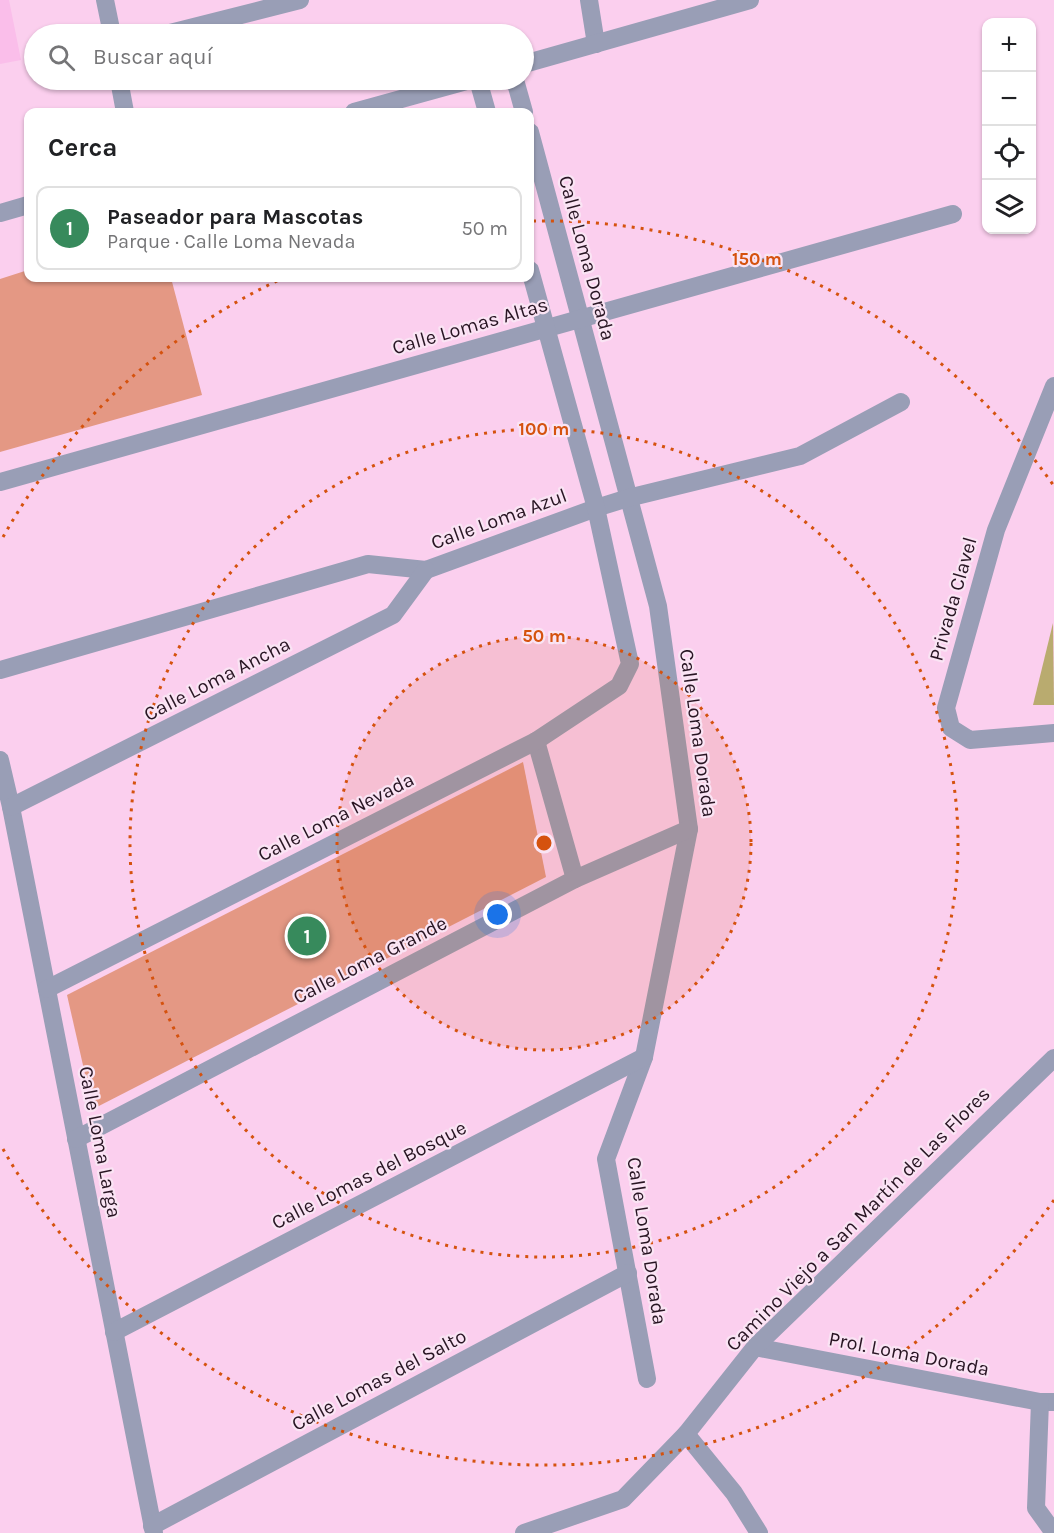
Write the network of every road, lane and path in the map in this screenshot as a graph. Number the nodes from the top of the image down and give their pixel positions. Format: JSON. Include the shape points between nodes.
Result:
{"nodes":[{"id":1,"x":105,"y":0,"type":"edge"},
{"id":2,"x":300,"y":0,"type":"edge"},
{"id":3,"x":589,"y":0,"type":"edge"},
{"id":4,"x":750,"y":0,"type":"edge"},
{"id":5,"x":110,"y":24,"type":"edge"},
{"id":6,"x":205,"y":24,"type":"edge"},
{"id":7,"x":596,"y":44,"type":"junction"},
{"id":8,"x":534,"y":61,"type":"edge"},
{"id":9,"x":121,"y":90,"type":"edge"},
{"id":10,"x":434,"y":90,"type":"edge"},
{"id":11,"x":481,"y":90,"type":"edge"},
{"id":12,"x":518,"y":90,"type":"edge"},
{"id":13,"x":123,"y":108,"type":"edge"},
{"id":14,"x":368,"y":108,"type":"edge"},
{"id":15,"x":486,"y":108,"type":"edge"},
{"id":16,"x":523,"y":108,"type":"edge"},
{"id":17,"x":534,"y":147,"type":"edge"},
{"id":18,"x":24,"y":206,"type":"edge"},
{"id":19,"x":0,"y":213,"type":"edge"},
{"id":20,"x":953,"y":214,"type":"dead end"},
{"id":21,"x":533,"y":282,"type":"edge"},
{"id":22,"x":580,"y":319,"type":"junction"},
{"id":23,"x":545,"y":328,"type":"junction"},
{"id":24,"x":1054,"y":386,"type":"edge"},
{"id":25,"x":902,"y":402,"type":"dead end"},
{"id":26,"x":0,"y":482,"type":"edge"},
{"id":27,"x":628,"y":498,"type":"junction"},
{"id":28,"x":596,"y":508,"type":"junction"},
{"id":29,"x":426,"y":570,"type":"junction"},
{"id":30,"x":0,"y":670,"type":"edge"},
{"id":31,"x":1054,"y":733,"type":"edge"},
{"id":32,"x":536,"y":741,"type":"junction"},
{"id":33,"x":0,"y":760,"type":"edge"},
{"id":34,"x":11,"y":807,"type":"junction"},
{"id":35,"x":689,"y":829,"type":"junction"},
{"id":36,"x":575,"y":879,"type":"junction"},
{"id":37,"x":47,"y":989,"type":"junction"},
{"id":38,"x":644,"y":1058,"type":"junction"},
{"id":39,"x":1054,"y":1058,"type":"edge"},
{"id":40,"x":76,"y":1138,"type":"junction"},
{"id":41,"x":628,"y":1273,"type":"junction"},
{"id":42,"x":114,"y":1332,"type":"junction"},
{"id":43,"x":755,"y":1347,"type":"junction"},
{"id":44,"x":647,"y":1378,"type":"dead end"},
{"id":45,"x":1047,"y":1402,"type":"edge"},
{"id":46,"x":686,"y":1434,"type":"junction"},
{"id":47,"x":153,"y":1530,"type":"edge"},
{"id":48,"x":524,"y":1533,"type":"edge"},
{"id":49,"x":759,"y":1533,"type":"edge"},
{"id":50,"x":1054,"y":1533,"type":"edge"}],
"edges":[{"from":1,"to":5,"type":"street"},
{"from":2,"to":6,"type":"street"},
{"from":3,"to":7,"type":"street"},
{"from":4,"to":7,"type":"street"},
{"from":7,"to":8,"type":"street"},
{"from":9,"to":13,"type":"street"},
{"from":10,"to":14,"type":"street"},
{"from":11,"to":15,"type":"street"},
{"from":12,"to":16,"type":"street"},
{"from":17,"to":22,"type":"street","name":"Calle Loma Dorada"},
{"from":18,"to":19,"type":"street"},
{"from":20,"to":22,"type":"street","name":"Calle Lomas Altas"},
{"from":21,"to":23,"type":"street"},
{"from":22,"to":23,"type":"street","name":"Calle Lomas Altas"},
{"from":22,"to":27,"type":"street","name":"Calle Loma Dorada"},
{"from":23,"to":26,"type":"street","name":"Calle Lomas Altas"},
{"from":23,"to":28,"type":"street"},
{"from":24,"to":31,"type":"street","name":"Privada Clavel","via":[[996,530],[946,708],[951,728],[970,740]]},
{"from":25,"to":27,"type":"street","name":"Calle Loma Azul","via":[[800,456]]},
{"from":27,"to":28,"type":"street","name":"Calle Loma Azul"},
{"from":27,"to":35,"type":"street","name":"Calle Loma Dorada","via":[[658,606]]},
{"from":28,"to":29,"type":"street","name":"Calle Loma Azul"},
{"from":28,"to":32,"type":"street","name":"Calle Loma Nevada","via":[[630,664],[620,686]]},
{"from":29,"to":30,"type":"street","name":"Calle Loma Azul","via":[[368,564]]},
{"from":29,"to":34,"type":"street","name":"Calle Loma Ancha","via":[[393,615]]},
{"from":32,"to":36,"type":"street"},
{"from":32,"to":37,"type":"street","name":"Calle Loma Nevada"},
{"from":33,"to":34,"type":"street","name":"Calle Loma Larga"},
{"from":34,"to":37,"type":"street","name":"Calle Loma Larga"},
{"from":35,"to":36,"type":"street","name":"Calle Loma Grande"},
{"from":35,"to":38,"type":"street","name":"Calle Loma Dorada"},
{"from":36,"to":40,"type":"street","name":"Calle Loma Grande"},
{"from":37,"to":40,"type":"street","name":"Calle Loma Larga"},
{"from":38,"to":41,"type":"street","name":"Calle Loma Dorada","via":[[606,1159]]},
{"from":38,"to":42,"type":"street","name":"Calle Lomas del Bosque"},
{"from":39,"to":43,"type":"street","name":"Camino Viejo a San Martín de Las Flores"},
{"from":40,"to":42,"type":"street","name":"Calle Loma Larga"},
{"from":41,"to":44,"type":"street","name":"Calle Loma Dorada"},
{"from":41,"to":47,"type":"street","name":"Calle Lomas del Salto"},
{"from":42,"to":47,"type":"street","name":"Calle Loma Larga"},
{"from":43,"to":45,"type":"street","name":"Prol. Loma Dorada"},
{"from":43,"to":46,"type":"street","name":"Camino Viejo a San Martín de Las Flores"},
{"from":45,"to":50,"type":"street","via":[[1036,1508]]},
{"from":46,"to":48,"type":"street","name":"Camino Viejo a San Martín de Las Flores","via":[[622,1499]]},
{"from":46,"to":49,"type":"street","via":[[734,1493]]}]}
